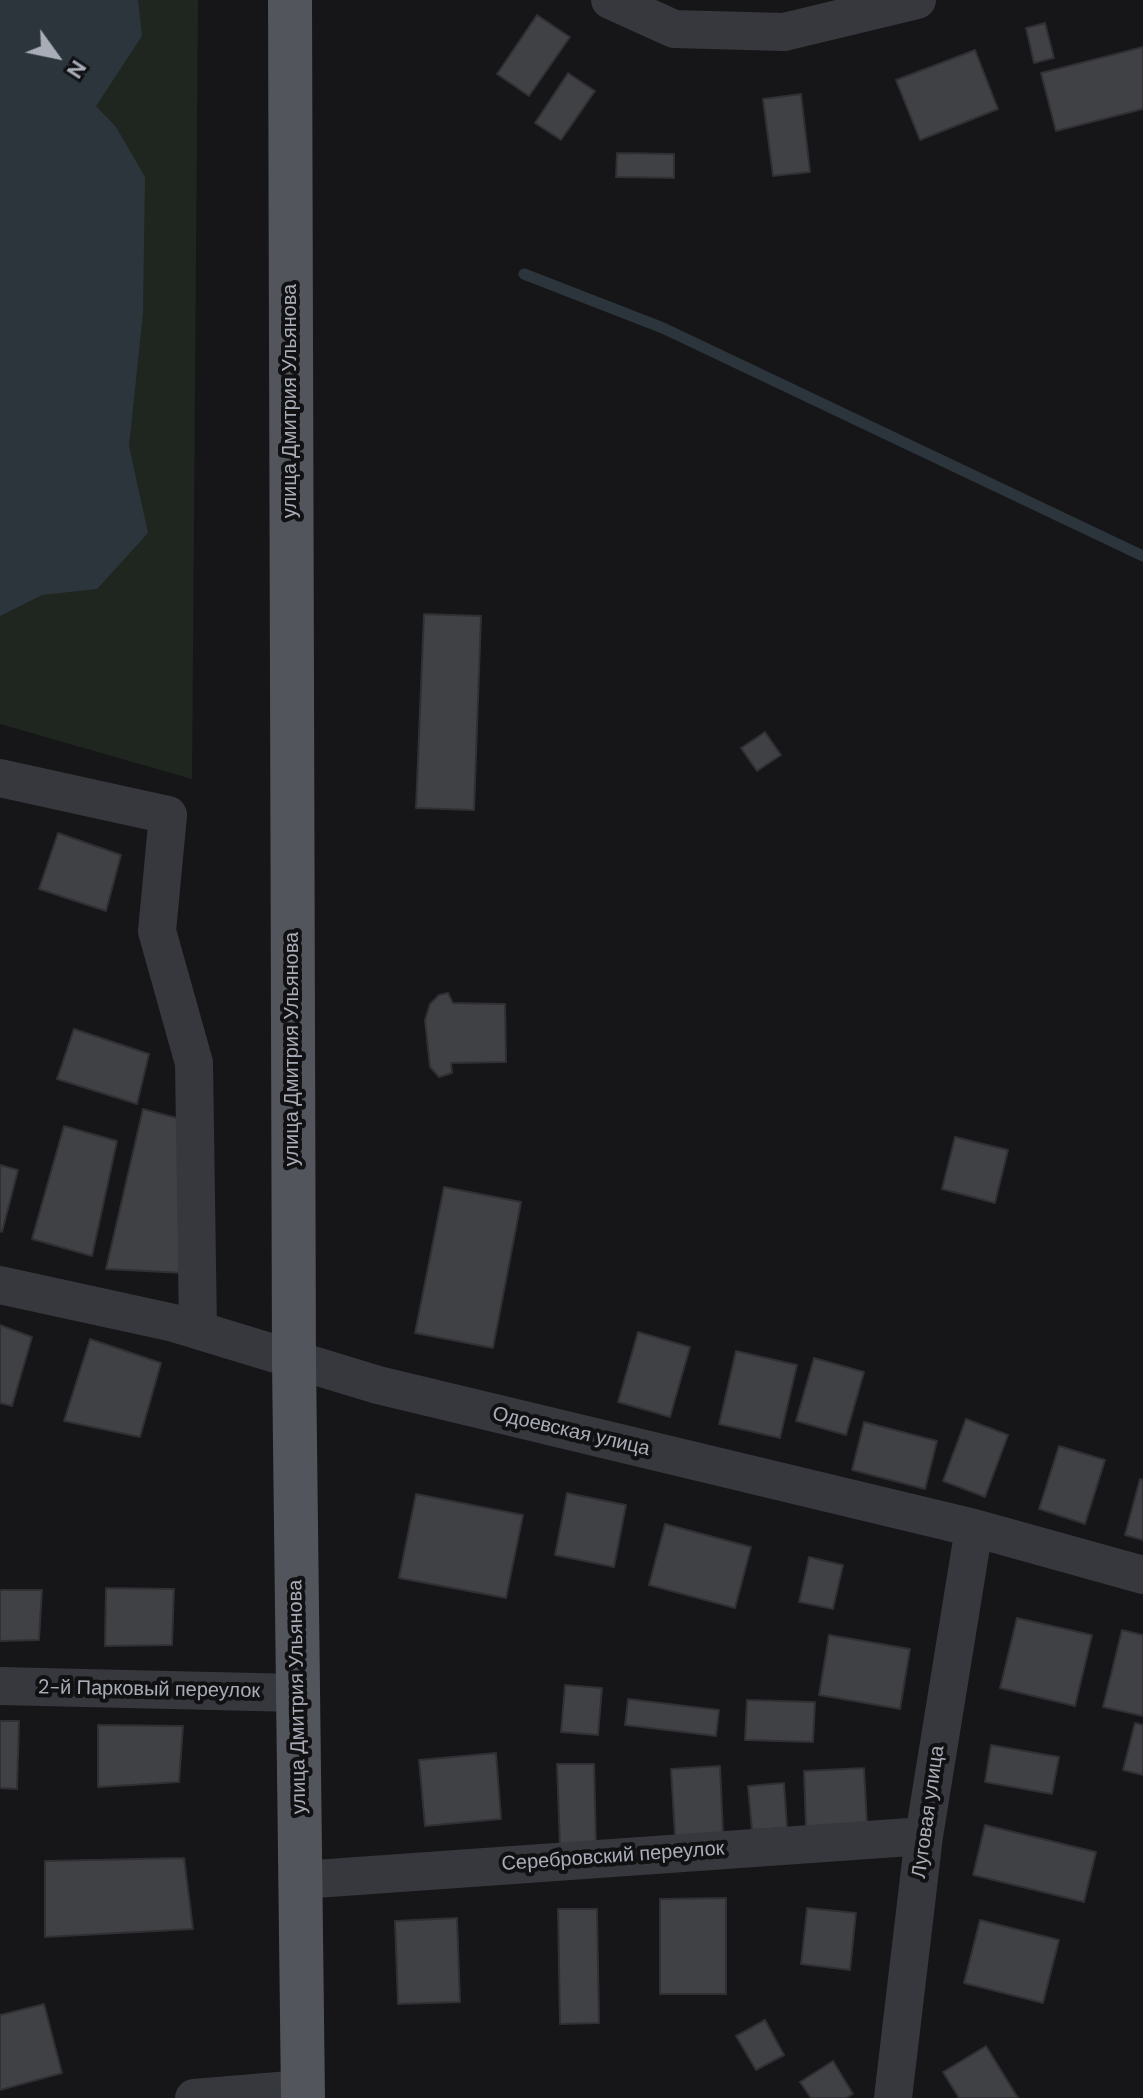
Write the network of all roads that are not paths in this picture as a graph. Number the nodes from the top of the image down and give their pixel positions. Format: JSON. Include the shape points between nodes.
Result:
{"nodes":[{"id":1,"x":290,"y":0,"type":"edge"},
{"id":2,"x":610,"y":0,"type":"edge"},
{"id":3,"x":917,"y":0,"type":"edge"},
{"id":4,"x":0,"y":778,"type":"edge"},
{"id":5,"x":0,"y":1285,"type":"edge"},
{"id":6,"x":186,"y":1327,"type":"junction"},
{"id":7,"x":294,"y":1362,"type":"junction"},
{"id":8,"x":974,"y":1528,"type":"junction"},
{"id":9,"x":1143,"y":1575,"type":"edge"},
{"id":10,"x":0,"y":1686,"type":"edge"},
{"id":11,"x":297,"y":1693,"type":"junction"},
{"id":12,"x":924,"y":1836,"type":"junction"},
{"id":13,"x":301,"y":1880,"type":"junction"},
{"id":14,"x":302,"y":2093,"type":"edge"},
{"id":15,"x":194,"y":2098,"type":"edge"},
{"id":16,"x":893,"y":2098,"type":"edge"}],
"edges":[{"from":1,"to":7,"type":"main road","name":"улица Дмитрия Ульянова"},
{"from":2,"to":3,"type":"street","via":[[674,29],[784,32]]},
{"from":4,"to":6,"type":"street","via":[[168,815],[157,931],[194,1063]]},
{"from":5,"to":6,"type":"street","name":"Одоевская улица"},
{"from":6,"to":7,"type":"street","name":"Одоевская улица"},
{"from":7,"to":8,"type":"street","name":"Одоевская улица"},
{"from":7,"to":11,"type":"main road","name":"улица Дмитрия Ульянова"},
{"from":8,"to":9,"type":"street","name":"Одоевская улица"},
{"from":8,"to":12,"type":"street","name":"Луговая улица"},
{"from":10,"to":11,"type":"street","name":"2-й Парковый переулок"},
{"from":11,"to":13,"type":"main road","name":"улица Дмитрия Ульянова"},
{"from":12,"to":13,"type":"street","name":"Серебровский переулок"},
{"from":12,"to":16,"type":"street","name":"Луговая улица"},
{"from":13,"to":14,"type":"main road","name":"улица Дмитрия Ульянова"},
{"from":14,"to":15,"type":"street"}]}
